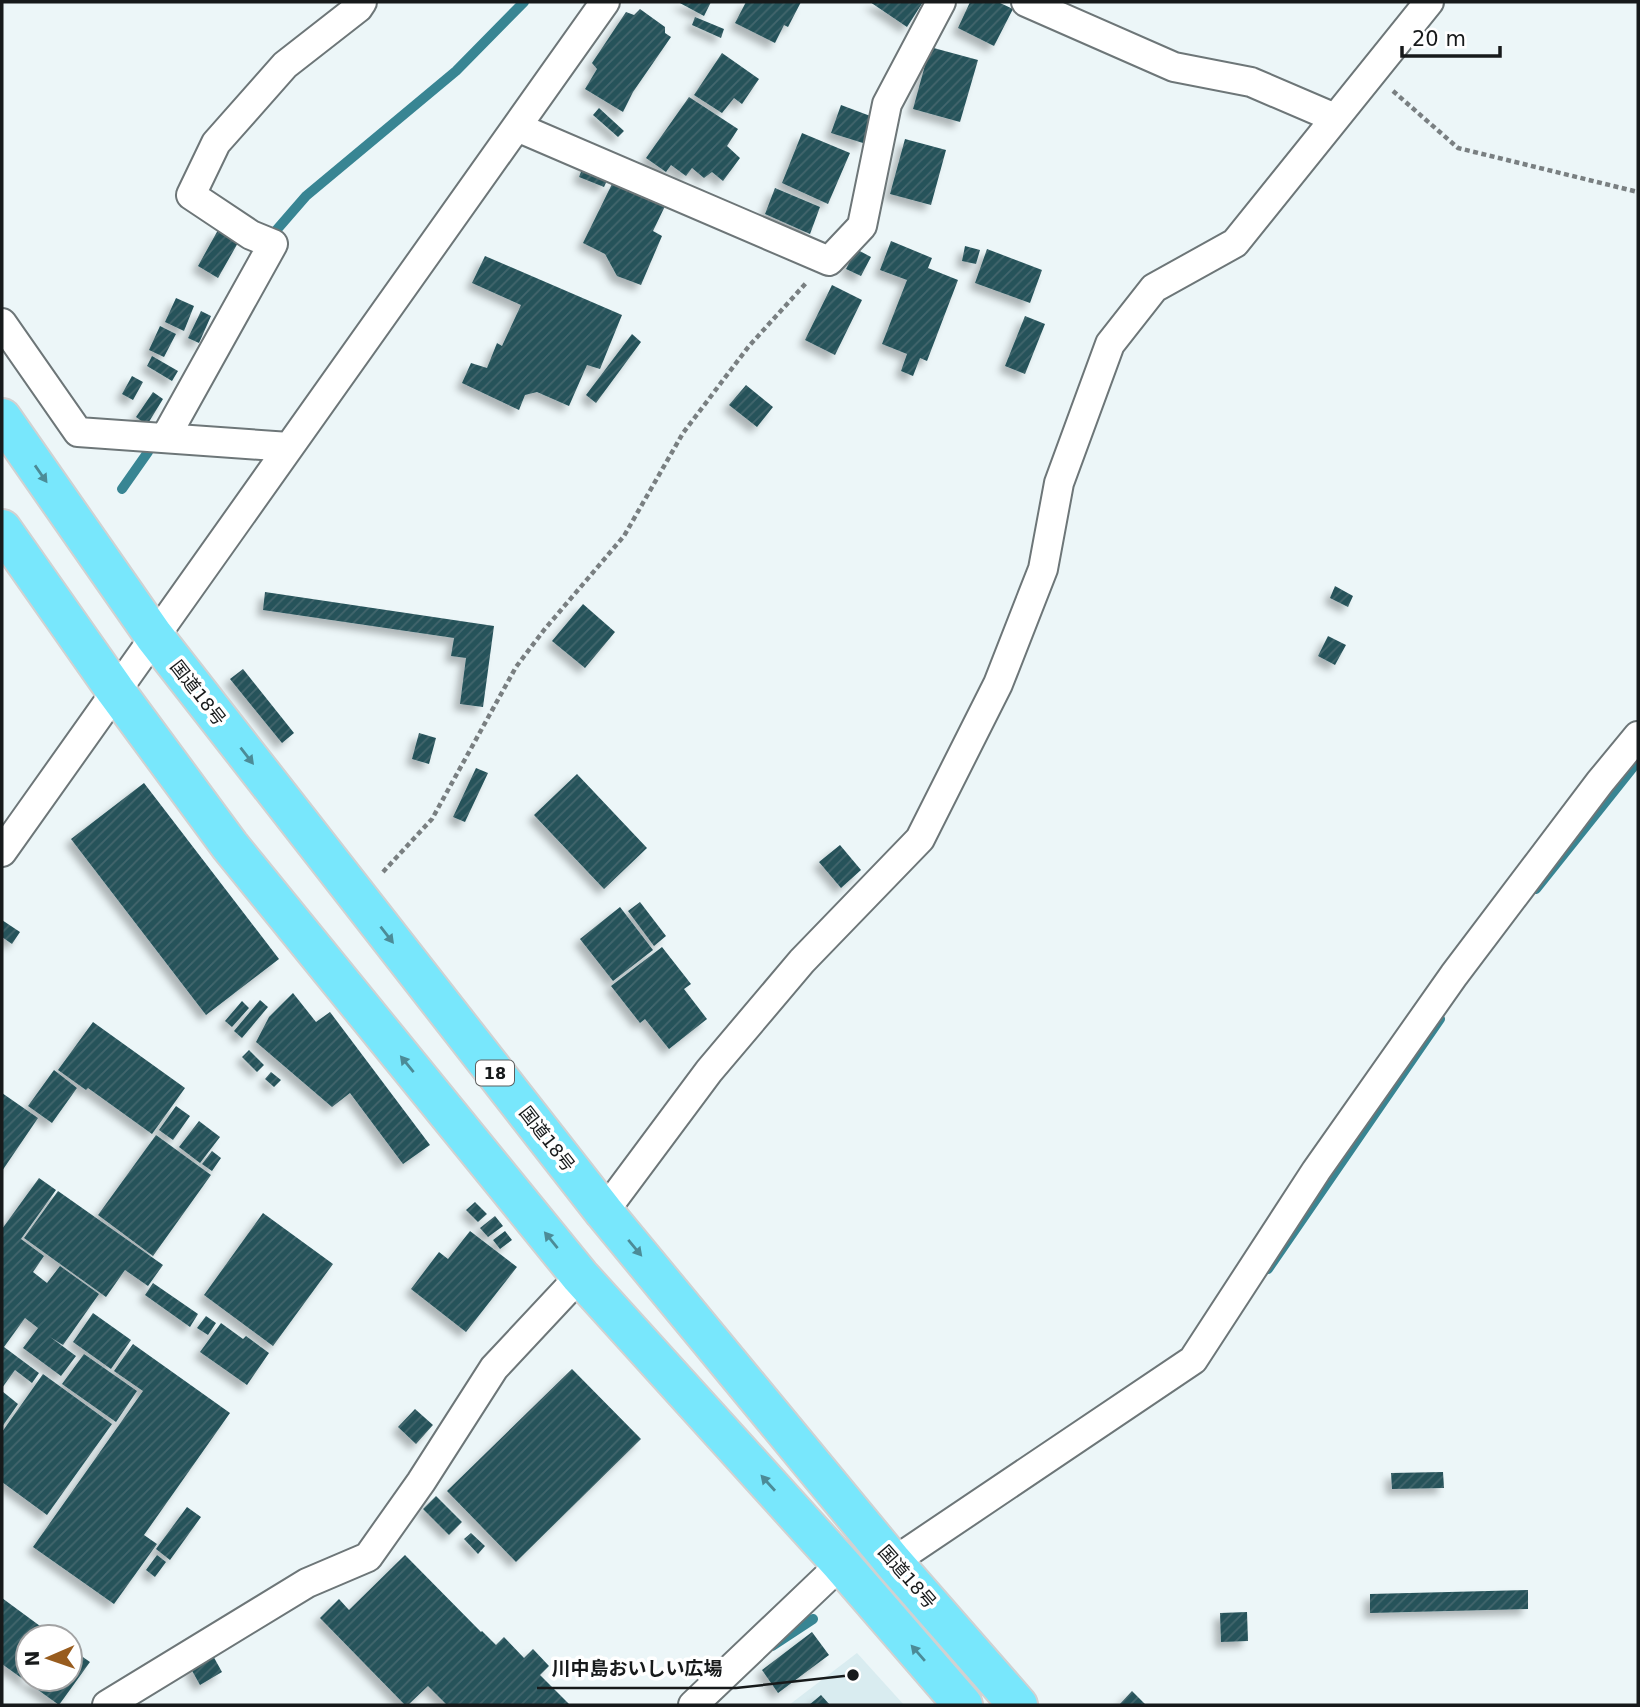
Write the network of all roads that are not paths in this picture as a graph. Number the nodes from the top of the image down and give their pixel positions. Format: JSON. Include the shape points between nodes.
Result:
{"nodes":[{"id":1,"x":362,"y":2,"type":"edge"},
{"id":2,"x":605,"y":2,"type":"edge"},
{"id":3,"x":941,"y":2,"type":"edge"},
{"id":4,"x":1026,"y":2,"type":"edge"},
{"id":5,"x":1429,"y":2,"type":"edge"},
{"id":6,"x":1335,"y":118,"type":"junction"},
{"id":7,"x":517,"y":127,"type":"junction"},
{"id":8,"x":2,"y":323,"type":"edge"},
{"id":9,"x":2,"y":418,"type":"edge"},
{"id":10,"x":164,"y":438,"type":"junction"},
{"id":11,"x":289,"y":447,"type":"junction"},
{"id":12,"x":2,"y":529,"type":"edge"},
{"id":13,"x":154,"y":636,"type":"junction"},
{"id":14,"x":115,"y":690,"type":"junction"},
{"id":15,"x":1638,"y":736,"type":"edge"},
{"id":16,"x":2,"y":852,"type":"edge"},
{"id":17,"x":604,"y":1212,"type":"junction"},
{"id":18,"x":580,"y":1276,"type":"junction"},
{"id":19,"x":893,"y":1562,"type":"junction"},
{"id":20,"x":841,"y":1564,"type":"junction"},
{"id":21,"x":107,"y":1705,"type":"edge"},
{"id":22,"x":693,"y":1705,"type":"edge"},
{"id":23,"x":963,"y":1705,"type":"edge"},
{"id":24,"x":1018,"y":1705,"type":"edge"}],
"edges":[{"from":1,"to":10,"type":"street","via":[[285,65],[216,143],[191,195],[273,244]]},
{"from":2,"to":7,"type":"street"},
{"from":3,"to":7,"type":"street","via":[[887,104],[862,226],[829,261]]},
{"from":4,"to":6,"type":"street","via":[[1174,67],[1251,82]]},
{"from":5,"to":6,"type":"street"},
{"from":6,"to":17,"type":"street","via":[[1235,243],[1154,288],[1110,344],[1059,483],[1043,569],[998,684],[920,839],[802,961],[709,1071]]},
{"from":7,"to":11,"type":"street"},
{"from":8,"to":10,"type":"street","via":[[78,432]]},
{"from":9,"to":13,"type":"highway","name":"国道18号","number":"18","one_way":true},
{"from":10,"to":11,"type":"street"},
{"from":11,"to":13,"type":"street"},
{"from":12,"to":14,"type":"highway"},
{"from":13,"to":14,"type":"street"},
{"from":13,"to":17,"type":"highway","name":"国道18号","number":"18","one_way":true},
{"from":14,"to":16,"type":"street"},
{"from":18,"to":14,"type":"highway","one_way":true,"via":[[230,846]]},
{"from":15,"to":19,"type":"street","via":[[1454,975],[1316,1171],[1193,1360]]},
{"from":17,"to":19,"type":"highway","name":"国道18号","number":"18","one_way":true},
{"from":20,"to":18,"type":"highway","one_way":true},
{"from":18,"to":21,"type":"street","via":[[494,1368],[368,1556],[307,1583]]},
{"from":19,"to":24,"type":"highway","name":"国道18号","number":"18"},
{"from":20,"to":22,"type":"street"},
{"from":23,"to":20,"type":"highway","one_way":true}]}
